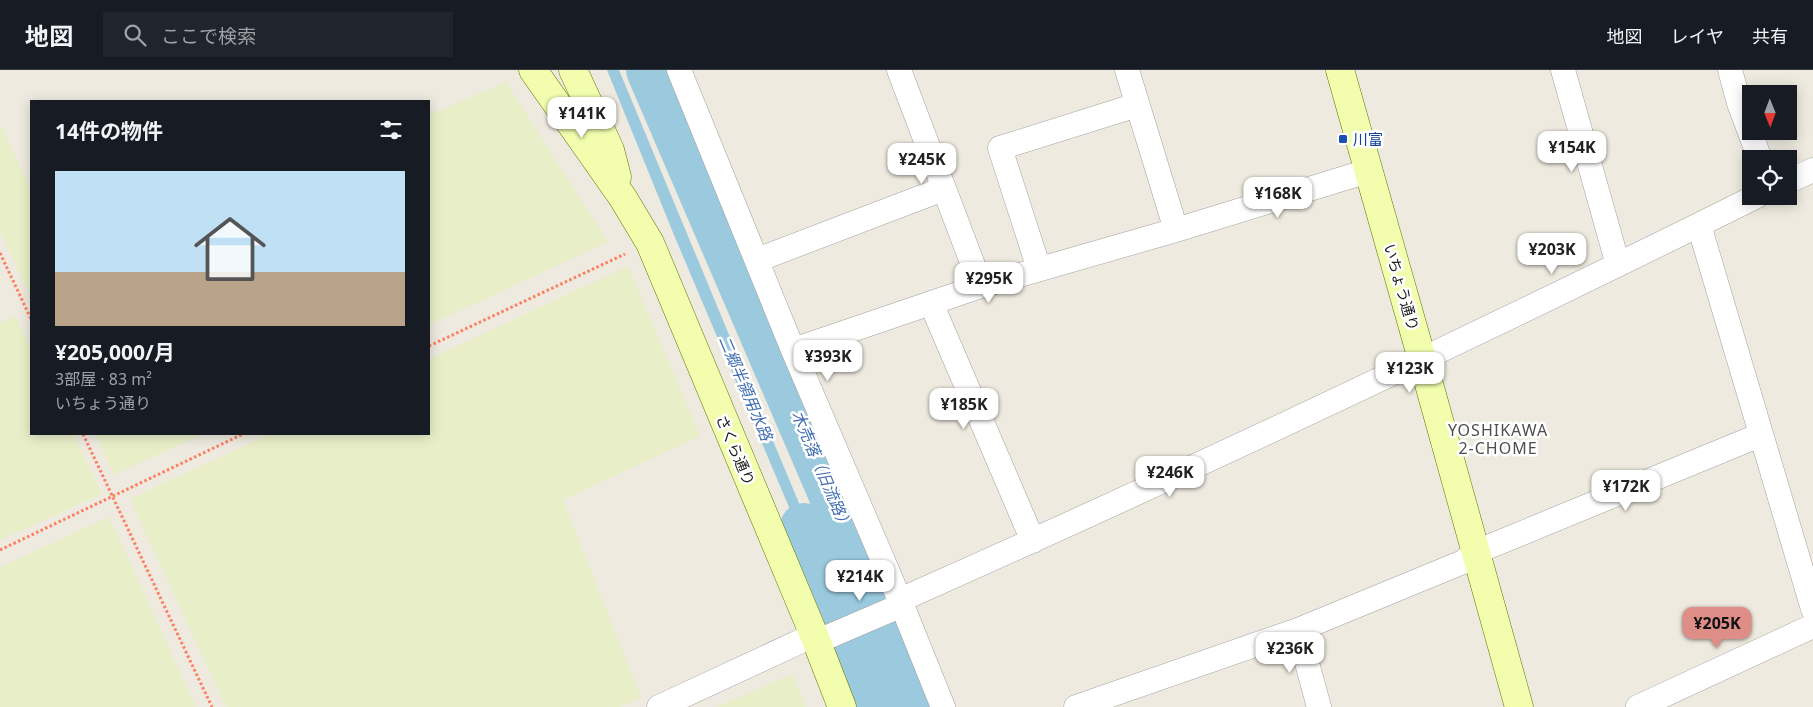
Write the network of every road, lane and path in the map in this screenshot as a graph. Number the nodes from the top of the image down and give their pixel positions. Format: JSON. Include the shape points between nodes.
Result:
{"nodes":[{"id":1,"x":533,"y":70,"type":"edge"},
{"id":2,"x":573,"y":70,"type":"edge"},
{"id":3,"x":679,"y":70,"type":"edge"},
{"id":4,"x":900,"y":70,"type":"edge"},
{"id":5,"x":1127,"y":70,"type":"edge"},
{"id":6,"x":1340,"y":70,"type":"edge"},
{"id":7,"x":1730,"y":70,"type":"edge"},
{"id":8,"x":1569,"y":72,"type":"edge"},
{"id":9,"x":1137,"y":105,"type":"junction"},
{"id":10,"x":1756,"y":150,"type":"edge"},
{"id":11,"x":1813,"y":170,"type":"edge"},
{"id":12,"x":1368,"y":171,"type":"junction"},
{"id":13,"x":1797,"y":177,"type":"edge"},
{"id":14,"x":944,"y":189,"type":"junction"},
{"id":15,"x":623,"y":198,"type":"junction"},
{"id":16,"x":1742,"y":203,"type":"edge"},
{"id":17,"x":1698,"y":225,"type":"junction"},
{"id":18,"x":1176,"y":230,"type":"junction"},
{"id":19,"x":650,"y":243,"type":"junction"},
{"id":20,"x":0,"y":253,"type":"edge"},
{"id":21,"x":757,"y":260,"type":"junction"},
{"id":22,"x":1618,"y":265,"type":"junction"},
{"id":23,"x":1039,"y":269,"type":"junction"},
{"id":24,"x":981,"y":286,"type":"junction"},
{"id":25,"x":931,"y":303,"type":"junction"},
{"id":26,"x":30,"y":317,"type":"edge"},
{"id":27,"x":430,"y":346,"type":"edge"},
{"id":28,"x":793,"y":350,"type":"junction"},
{"id":29,"x":1422,"y":359,"type":"junction"},
{"id":30,"x":83,"y":435,"type":"edge"},
{"id":31,"x":240,"y":435,"type":"edge"},
{"id":32,"x":1760,"y":435,"type":"junction"},
{"id":33,"x":111,"y":495,"type":"junction"},
{"id":34,"x":1033,"y":541,"type":"junction"},
{"id":35,"x":0,"y":550,"type":"edge"},
{"id":36,"x":1476,"y":552,"type":"junction"},
{"id":37,"x":901,"y":603,"type":"junction"},
{"id":38,"x":1813,"y":609,"type":"edge"},
{"id":39,"x":1813,"y":626,"type":"edge"},
{"id":40,"x":1298,"y":630,"type":"junction"},
{"id":41,"x":821,"y":637,"type":"junction"},
{"id":42,"x":1115,"y":701,"type":"edge"},
{"id":43,"x":212,"y":707,"type":"edge"},
{"id":44,"x":659,"y":707,"type":"edge"},
{"id":45,"x":842,"y":707,"type":"edge"},
{"id":46,"x":943,"y":707,"type":"edge"},
{"id":47,"x":1076,"y":707,"type":"edge"},
{"id":48,"x":1319,"y":707,"type":"edge"},
{"id":49,"x":1519,"y":707,"type":"edge"},
{"id":50,"x":1638,"y":707,"type":"edge"}],
"edges":[{"from":1,"to":15,"type":"street","name":"さくら通り"},
{"from":2,"to":15,"type":"street","name":"さくら通り","via":[[610,150]]},
{"from":3,"to":21,"type":"street"},
{"from":4,"to":14,"type":"street"},
{"from":5,"to":9,"type":"street"},
{"from":6,"to":12,"type":"street","name":"いちょう通り"},
{"from":7,"to":10,"type":"street","via":[[1738,103]]},
{"from":8,"to":22,"type":"street"},
{"from":9,"to":18,"type":"street"},
{"from":9,"to":23,"type":"street","via":[[1000,148]]},
{"from":11,"to":13,"type":"street"},
{"from":12,"to":18,"type":"street"},
{"from":12,"to":29,"type":"street","name":"いちょう通り"},
{"from":14,"to":21,"type":"street"},
{"from":14,"to":24,"type":"street"},
{"from":15,"to":19,"type":"street","name":"さくら通り"},
{"from":16,"to":17,"type":"street"},
{"from":17,"to":22,"type":"street"},
{"from":17,"to":32,"type":"street"},
{"from":18,"to":23,"type":"street"},
{"from":19,"to":27,"type":"path"},
{"from":19,"to":41,"type":"street","name":"さくら通り"},
{"from":20,"to":26,"type":"path"},
{"from":21,"to":28,"type":"street"},
{"from":22,"to":29,"type":"street"},
{"from":23,"to":24,"type":"street"},
{"from":24,"to":25,"type":"street"},
{"from":25,"to":28,"type":"street"},
{"from":25,"to":34,"type":"street"},
{"from":28,"to":37,"type":"street"},
{"from":29,"to":34,"type":"street"},
{"from":29,"to":36,"type":"street","name":"いちょう通り"},
{"from":30,"to":33,"type":"path"},
{"from":31,"to":33,"type":"path"},
{"from":32,"to":36,"type":"street"},
{"from":32,"to":38,"type":"street"},
{"from":33,"to":35,"type":"path"},
{"from":33,"to":43,"type":"path"},
{"from":34,"to":37,"type":"street"},
{"from":36,"to":40,"type":"street","via":[[1463,562]]},
{"from":36,"to":49,"type":"street","name":"いちょう通り"},
{"from":37,"to":41,"type":"street"},
{"from":37,"to":46,"type":"street"},
{"from":39,"to":50,"type":"street"},
{"from":40,"to":42,"type":"street"},
{"from":40,"to":48,"type":"street"},
{"from":41,"to":44,"type":"street"},
{"from":41,"to":45,"type":"street","name":"さくら通り"},
{"from":42,"to":47,"type":"street"}]}
